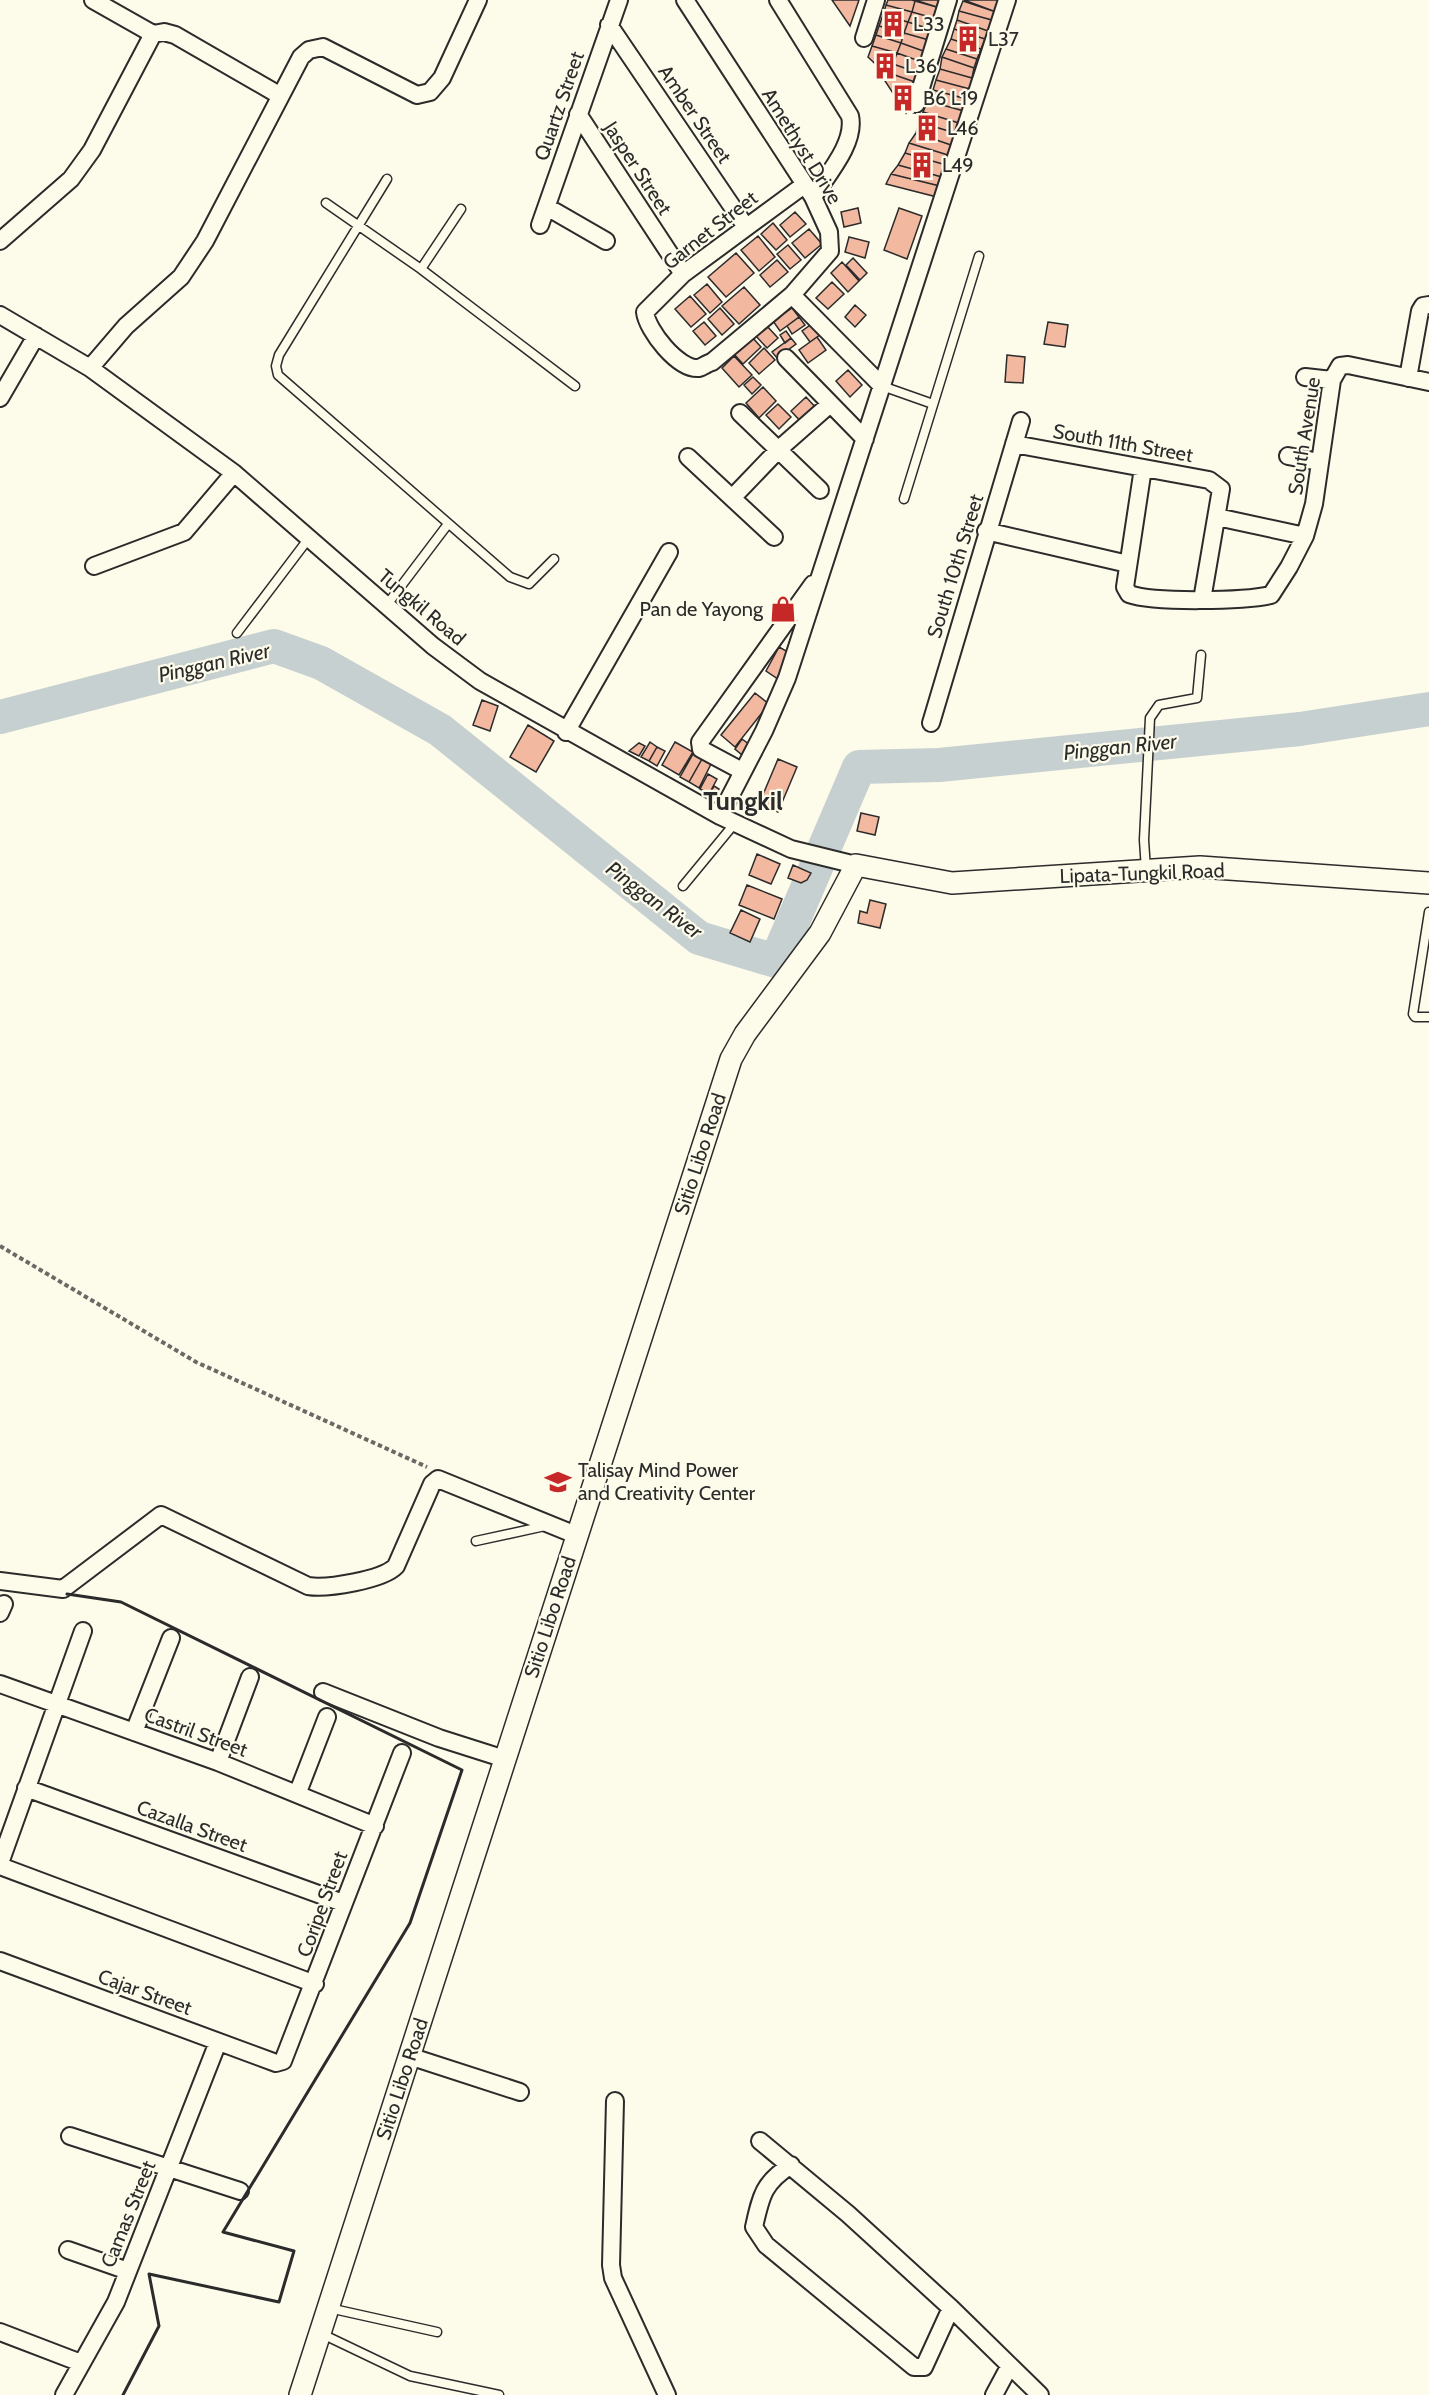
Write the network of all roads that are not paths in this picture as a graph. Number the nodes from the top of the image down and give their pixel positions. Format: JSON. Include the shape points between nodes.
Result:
{"nodes":[{"id":1,"x":93,"y":0,"type":"edge"},
{"id":2,"x":478,"y":0,"type":"edge"},
{"id":3,"x":619,"y":0,"type":"edge"},
{"id":4,"x":685,"y":0,"type":"edge"},
{"id":5,"x":778,"y":0,"type":"edge"},
{"id":6,"x":876,"y":0,"type":"edge"},
{"id":7,"x":948,"y":0,"type":"edge"},
{"id":8,"x":1007,"y":0,"type":"edge"},
{"id":9,"x":609,"y":25,"type":"junction"},
{"id":10,"x":153,"y":34,"type":"junction"},
{"id":11,"x":864,"y":38,"type":"dead end"},
{"id":12,"x":279,"y":95,"type":"junction"},
{"id":13,"x":916,"y":104,"type":"dead end"},
{"id":14,"x":578,"y":114,"type":"junction"},
{"id":15,"x":387,"y":179,"type":"dead end"},
{"id":16,"x":808,"y":191,"type":"junction"},
{"id":17,"x":326,"y":203,"type":"dead end"},
{"id":18,"x":547,"y":207,"type":"junction"},
{"id":19,"x":461,"y":209,"type":"dead end"},
{"id":20,"x":358,"y":225,"type":"junction"},
{"id":21,"x":540,"y":225,"type":"dead end"},
{"id":22,"x":746,"y":227,"type":"junction"},
{"id":23,"x":0,"y":241,"type":"edge"},
{"id":24,"x":606,"y":241,"type":"dead end"},
{"id":25,"x":979,"y":256,"type":"dead end"},
{"id":26,"x":421,"y":269,"type":"junction"},
{"id":27,"x":683,"y":274,"type":"junction"},
{"id":28,"x":792,"y":295,"type":"junction"},
{"id":29,"x":1429,"y":305,"type":"edge"},
{"id":30,"x":645,"y":312,"type":"joint"},
{"id":31,"x":0,"y":315,"type":"edge"},
{"id":32,"x":36,"y":336,"type":"junction"},
{"id":33,"x":786,"y":358,"type":"dead end"},
{"id":34,"x":90,"y":368,"type":"junction"},
{"id":35,"x":1305,"y":377,"type":"dead end"},
{"id":36,"x":1408,"y":378,"type":"junction"},
{"id":37,"x":1332,"y":380,"type":"junction"},
{"id":38,"x":1429,"y":382,"type":"edge"},
{"id":39,"x":575,"y":386,"type":"dead end"},
{"id":40,"x":882,"y":386,"type":"junction"},
{"id":41,"x":0,"y":398,"type":"edge"},
{"id":42,"x":933,"y":404,"type":"junction"},
{"id":43,"x":829,"y":405,"type":"junction"},
{"id":44,"x":740,"y":413,"type":"dead end"},
{"id":45,"x":1021,"y":421,"type":"dead end"},
{"id":46,"x":865,"y":439,"type":"junction"},
{"id":47,"x":1014,"y":444,"type":"junction"},
{"id":48,"x":779,"y":449,"type":"junction"},
{"id":49,"x":1288,"y":456,"type":"dead end"},
{"id":50,"x":688,"y":457,"type":"dead end"},
{"id":51,"x":1319,"y":462,"type":"junction"},
{"id":52,"x":1143,"y":468,"type":"junction"},
{"id":53,"x":234,"y":473,"type":"junction"},
{"id":54,"x":820,"y":490,"type":"dead end"},
{"id":55,"x":733,"y":497,"type":"junction"},
{"id":56,"x":904,"y":499,"type":"dead end"},
{"id":57,"x":1217,"y":517,"type":"junction"},
{"id":58,"x":448,"y":524,"type":"junction"},
{"id":59,"x":986,"y":531,"type":"junction"},
{"id":60,"x":1305,"y":536,"type":"junction"},
{"id":61,"x":774,"y":537,"type":"dead end"},
{"id":62,"x":309,"y":538,"type":"junction"},
{"id":63,"x":669,"y":552,"type":"dead end"},
{"id":64,"x":554,"y":559,"type":"dead end"},
{"id":65,"x":1128,"y":564,"type":"junction"},
{"id":66,"x":94,"y":566,"type":"dead end"},
{"id":67,"x":822,"y":571,"type":"junction"},
{"id":68,"x":1202,"y":600,"type":"junction"},
{"id":69,"x":386,"y":606,"type":"junction"},
{"id":70,"x":237,"y":633,"type":"dead end"},
{"id":71,"x":1201,"y":655,"type":"dead end"},
{"id":72,"x":931,"y":723,"type":"dead end"},
{"id":73,"x":566,"y":732,"type":"junction"},
{"id":74,"x":742,"y":771,"type":"junction"},
{"id":75,"x":727,"y":820,"type":"junction"},
{"id":76,"x":850,"y":864,"type":"junction"},
{"id":77,"x":1146,"y":870,"type":"junction"},
{"id":78,"x":1429,"y":883,"type":"edge"},
{"id":79,"x":683,"y":886,"type":"dead end"},
{"id":80,"x":1429,"y":912,"type":"edge"},
{"id":81,"x":1429,"y":1017,"type":"edge"},
{"id":82,"x":551,"y":1525,"type":"junction"},
{"id":83,"x":576,"y":1535,"type":"junction"},
{"id":84,"x":476,"y":1541,"type":"dead end"},
{"id":85,"x":0,"y":1581,"type":"edge"},
{"id":86,"x":83,"y":1631,"type":"dead end"},
{"id":87,"x":171,"y":1638,"type":"dead end"},
{"id":88,"x":250,"y":1677,"type":"dead end"},
{"id":89,"x":0,"y":1684,"type":"edge"},
{"id":90,"x":323,"y":1692,"type":"dead end"},
{"id":91,"x":56,"y":1703,"type":"junction"},
{"id":92,"x":327,"y":1717,"type":"dead end"},
{"id":93,"x":134,"y":1731,"type":"junction"},
{"id":94,"x":402,"y":1753,"type":"dead end"},
{"id":95,"x":505,"y":1759,"type":"junction"},
{"id":96,"x":218,"y":1762,"type":"junction"},
{"id":97,"x":26,"y":1788,"type":"junction"},
{"id":98,"x":298,"y":1792,"type":"junction"},
{"id":99,"x":375,"y":1826,"type":"junction"},
{"id":100,"x":6,"y":1827,"type":"edge"},
{"id":101,"x":0,"y":1864,"type":"edge"},
{"id":102,"x":343,"y":1903,"type":"junction"},
{"id":103,"x":0,"y":1961,"type":"edge"},
{"id":104,"x":315,"y":1984,"type":"junction"},
{"id":105,"x":218,"y":2042,"type":"junction"},
{"id":106,"x":409,"y":2056,"type":"junction"},
{"id":107,"x":276,"y":2063,"type":"joint"},
{"id":108,"x":520,"y":2092,"type":"dead end"},
{"id":109,"x":615,"y":2101,"type":"dead end"},
{"id":110,"x":70,"y":2136,"type":"dead end"},
{"id":111,"x":760,"y":2141,"type":"dead end"},
{"id":112,"x":791,"y":2165,"type":"junction"},
{"id":113,"x":169,"y":2169,"type":"junction"},
{"id":114,"x":240,"y":2191,"type":"dead end"},
{"id":115,"x":68,"y":2250,"type":"dead end"},
{"id":116,"x":128,"y":2271,"type":"junction"},
{"id":117,"x":328,"y":2307,"type":"junction"},
{"id":118,"x":951,"y":2308,"type":"junction"},
{"id":119,"x":0,"y":2332,"type":"edge"},
{"id":120,"x":437,"y":2332,"type":"dead end"},
{"id":121,"x":320,"y":2333,"type":"junction"},
{"id":122,"x":81,"y":2363,"type":"junction"},
{"id":123,"x":1009,"y":2367,"type":"junction"},
{"id":124,"x":64,"y":2395,"type":"edge"},
{"id":125,"x":300,"y":2395,"type":"edge"},
{"id":126,"x":499,"y":2395,"type":"edge"},
{"id":127,"x":667,"y":2395,"type":"edge"},
{"id":128,"x":994,"y":2395,"type":"edge"},
{"id":129,"x":1040,"y":2395,"type":"edge"}],
"edges":[{"from":1,"to":10,"type":"street"},
{"from":2,"to":12,"type":"street","via":[[442,78],[430,92],[417,95],[323,47],[309,50],[301,57]]},
{"from":3,"to":9,"type":"street","name":"Quartz Street"},
{"from":4,"to":16,"type":"street","name":"Amethyst Drive"},
{"from":5,"to":16,"type":"street","via":[[850,116],[853,128],[836,162]]},
{"from":6,"to":11,"type":"street"},
{"from":7,"to":13,"type":"street"},
{"from":8,"to":40,"type":"street"},
{"from":9,"to":14,"type":"street","name":"Quartz Street"},
{"from":9,"to":22,"type":"street","name":"Amber Street"},
{"from":10,"to":12,"type":"street","via":[[175,35]]},
{"from":10,"to":23,"type":"street","via":[[92,150],[71,179]]},
{"from":12,"to":34,"type":"street","via":[[205,242],[181,277],[126,326]]},
{"from":14,"to":18,"type":"street","name":"Quartz Street"},
{"from":14,"to":27,"type":"street","name":"Jasper Street"},
{"from":15,"to":20,"type":"lane"},
{"from":16,"to":22,"type":"street","name":"Garnet Street"},
{"from":16,"to":28,"type":"street","name":"Amethyst Drive","via":[[829,232],[830,251]]},
{"from":17,"to":20,"type":"lane"},
{"from":18,"to":21,"type":"street","name":"Quartz Street"},
{"from":18,"to":24,"type":"street"},
{"from":19,"to":26,"type":"lane"},
{"from":20,"to":26,"type":"lane"},
{"from":20,"to":58,"type":"lane","via":[[279,355],[278,375]]},
{"from":22,"to":27,"type":"street","name":"Garnet Street"},
{"from":25,"to":42,"type":"lane"},
{"from":26,"to":39,"type":"lane"},
{"from":27,"to":30,"type":"street","name":"Garnet Street"},
{"from":28,"to":30,"type":"street","name":"Amethyst Drive","via":[[712,362],[699,368],[687,365],[654,337]]},
{"from":28,"to":40,"type":"street"},
{"from":29,"to":36,"type":"street","via":[[1422,306],[1420,311]]},
{"from":31,"to":32,"type":"street","name":"Tungkil Road"},
{"from":32,"to":34,"type":"street","name":"Tungkil Road"},
{"from":32,"to":41,"type":"street"},
{"from":33,"to":43,"type":"street"},
{"from":34,"to":53,"type":"street","name":"Tungkil Road"},
{"from":35,"to":37,"type":"street"},
{"from":36,"to":37,"type":"street","name":"South Avenue","via":[[1348,365],[1340,366]]},
{"from":36,"to":38,"type":"street","name":"South Avenue"},
{"from":37,"to":51,"type":"street","name":"South Avenue"},
{"from":40,"to":42,"type":"lane"},
{"from":40,"to":46,"type":"street"},
{"from":42,"to":56,"type":"lane"},
{"from":43,"to":46,"type":"street"},
{"from":43,"to":48,"type":"street"},
{"from":44,"to":48,"type":"street"},
{"from":45,"to":47,"type":"street","name":"South 10th Street"},
{"from":46,"to":67,"type":"street"},
{"from":47,"to":52,"type":"street","name":"South 11th Street"},
{"from":47,"to":59,"type":"street","name":"South 10th Street"},
{"from":48,"to":54,"type":"street"},
{"from":48,"to":55,"type":"street"},
{"from":49,"to":51,"type":"street"},
{"from":50,"to":55,"type":"street"},
{"from":51,"to":60,"type":"street","name":"South Avenue"},
{"from":52,"to":57,"type":"street","name":"South 11th Street","via":[[1209,480],[1221,489]]},
{"from":52,"to":65,"type":"street"},
{"from":53,"to":62,"type":"street","name":"Tungkil Road"},
{"from":53,"to":66,"type":"street","via":[[184,532]]},
{"from":55,"to":61,"type":"street"},
{"from":57,"to":60,"type":"street"},
{"from":57,"to":68,"type":"street"},
{"from":58,"to":64,"type":"lane","via":[[502,572],[520,582],[529,584]]},
{"from":58,"to":69,"type":"lane"},
{"from":59,"to":65,"type":"street"},
{"from":59,"to":72,"type":"street","name":"South 10th Street"},
{"from":60,"to":68,"type":"street","name":"South Avenue","via":[[1271,595]]},
{"from":62,"to":69,"type":"street","name":"Tungkil Road"},
{"from":62,"to":70,"type":"lane"},
{"from":63,"to":73,"type":"street"},
{"from":65,"to":68,"type":"street","via":[[1125,588],[1129,594]]},
{"from":67,"to":74,"type":"street","via":[[787,678]]},
{"from":67,"to":74,"type":"street","via":[[700,742],[701,749]]},
{"from":69,"to":73,"type":"street","name":"Tungkil Road","via":[[480,681]]},
{"from":71,"to":77,"type":"lane","via":[[1197,698],[1159,705],[1153,710],[1144,840]]},
{"from":73,"to":75,"type":"street","name":"Tungkil Road"},
{"from":74,"to":75,"type":"street"},
{"from":75,"to":76,"type":"street","name":"Tungkil Road","via":[[791,849]]},
{"from":75,"to":79,"type":"lane"},
{"from":76,"to":77,"type":"street","name":"Lipata-Tungkil Road","via":[[952,883]]},
{"from":76,"to":83,"type":"street","name":"Sitio Libo Road","via":[[820,933],[731,1059]]},
{"from":77,"to":78,"type":"street","name":"Lipata-Tungkil Road","via":[[1200,867]]},
{"from":80,"to":81,"type":"lane","via":[[1413,1014]]},
{"from":82,"to":83,"type":"street"},
{"from":82,"to":84,"type":"lane"},
{"from":82,"to":85,"type":"street","via":[[444,1480],[434,1481],[396,1566],[385,1574],[322,1588],[308,1586],[161,1515],[63,1589]]},
{"from":83,"to":95,"type":"street","name":"Sitio Libo Road"},
{"from":86,"to":91,"type":"street"},
{"from":87,"to":93,"type":"street"},
{"from":88,"to":96,"type":"street"},
{"from":89,"to":91,"type":"street","name":"Castril Street"},
{"from":90,"to":95,"type":"street","via":[[439,1738]]},
{"from":91,"to":93,"type":"street","name":"Castril Street"},
{"from":91,"to":97,"type":"street"},
{"from":92,"to":98,"type":"street"},
{"from":93,"to":96,"type":"street","name":"Castril Street"},
{"from":94,"to":99,"type":"street","name":"Coripe Street"},
{"from":95,"to":106,"type":"street","name":"Sitio Libo Road"},
{"from":96,"to":98,"type":"street","name":"Castril Street"},
{"from":97,"to":100,"type":"street"},
{"from":97,"to":102,"type":"street","name":"Cazalla Street"},
{"from":98,"to":99,"type":"street","name":"Castril Street"},
{"from":99,"to":102,"type":"street","name":"Coripe Street"},
{"from":100,"to":101,"type":"street"},
{"from":101,"to":104,"type":"street"},
{"from":102,"to":104,"type":"street","name":"Coripe Street"},
{"from":103,"to":105,"type":"street","name":"Cajar Street"},
{"from":104,"to":107,"type":"street","name":"Coripe Street","via":[[286,2059]]},
{"from":105,"to":107,"type":"street","name":"Cajar Street"},
{"from":105,"to":113,"type":"street","name":"Camas Street"},
{"from":106,"to":108,"type":"street"},
{"from":106,"to":117,"type":"street","name":"Sitio Libo Road"},
{"from":109,"to":127,"type":"street","via":[[613,2278]]},
{"from":110,"to":113,"type":"street"},
{"from":111,"to":112,"type":"street"},
{"from":112,"to":118,"type":"street"},
{"from":112,"to":118,"type":"street","via":[[774,2176],[762,2193],[754,2227],[765,2245],[914,2367],[924,2367]]},
{"from":113,"to":114,"type":"street"},
{"from":113,"to":116,"type":"street","name":"Camas Street"},
{"from":115,"to":116,"type":"street"},
{"from":116,"to":122,"type":"street","name":"Camas Street","via":[[116,2302]]},
{"from":117,"to":120,"type":"lane"},
{"from":117,"to":121,"type":"street","name":"Sitio Libo Road"},
{"from":118,"to":123,"type":"street"},
{"from":119,"to":122,"type":"street"},
{"from":121,"to":125,"type":"street","name":"Sitio Libo Road"},
{"from":121,"to":126,"type":"lane","via":[[410,2376]]},
{"from":122,"to":124,"type":"street","name":"Camas Street"},
{"from":123,"to":128,"type":"street"},
{"from":123,"to":129,"type":"street"}]}
